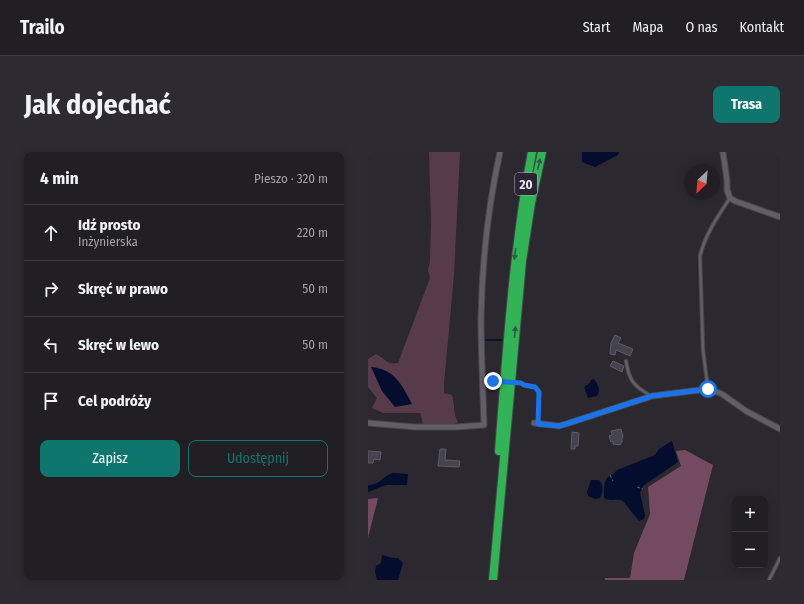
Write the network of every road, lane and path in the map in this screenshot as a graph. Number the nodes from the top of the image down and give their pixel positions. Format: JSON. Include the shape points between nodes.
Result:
{"nodes":[{"id":1,"x":500,"y":152,"type":"edge"},
{"id":2,"x":532,"y":152,"type":"edge"},
{"id":3,"x":542,"y":152,"type":"edge"},
{"id":4,"x":723,"y":152,"type":"edge"},
{"id":5,"x":730,"y":198,"type":"junction"},
{"id":6,"x":780,"y":217,"type":"edge"},
{"id":7,"x":626,"y":361,"type":"dead end"},
{"id":8,"x":500,"y":382,"type":"dead end"},
{"id":9,"x":514,"y":383,"type":"dead end"},
{"id":10,"x":483,"y":386,"type":"junction"},
{"id":11,"x":708,"y":389,"type":"junction"},
{"id":12,"x":652,"y":396,"type":"junction"},
{"id":13,"x":368,"y":423,"type":"edge"},
{"id":14,"x":536,"y":423,"type":"joint"},
{"id":15,"x":780,"y":428,"type":"edge"},
{"id":16,"x":610,"y":475,"type":"dead end"},
{"id":17,"x":613,"y":481,"type":"dead end"},
{"id":18,"x":637,"y":487,"type":"dead end"},
{"id":19,"x":643,"y":488,"type":"dead end"},
{"id":20,"x":780,"y":558,"type":"edge"},
{"id":21,"x":488,"y":580,"type":"edge"},
{"id":22,"x":493,"y":580,"type":"edge"},
{"id":23,"x":769,"y":580,"type":"edge"}],
"edges":[{"from":1,"to":10,"type":"street","via":[[489,210],[484,258],[481,319]]},
{"from":2,"to":21,"type":"main road","number":"20","one_way":true,"via":[[514,260]]},
{"from":22,"to":3,"type":"main road","number":"20","one_way":true,"via":[[521,269]]},
{"from":4,"to":5,"type":"street"},
{"from":5,"to":6,"type":"street"},
{"from":5,"to":11,"type":"lane","via":[[707,235],[700,256],[703,350]]},
{"from":7,"to":12,"type":"lane","via":[[632,382]]},
{"from":8,"to":10,"type":"path","via":[[493,381]]},
{"from":9,"to":14,"type":"path","via":[[535,387],[539,392]]},
{"from":10,"to":13,"type":"street","via":[[484,425],[415,427]]},
{"from":11,"to":12,"type":"street"},
{"from":11,"to":15,"type":"street","via":[[722,394],[746,411]]},
{"from":12,"to":14,"type":"street","via":[[559,426]]},
{"from":16,"to":17,"type":"path"},
{"from":18,"to":19,"type":"path"},
{"from":20,"to":23,"type":"lane"}]}
